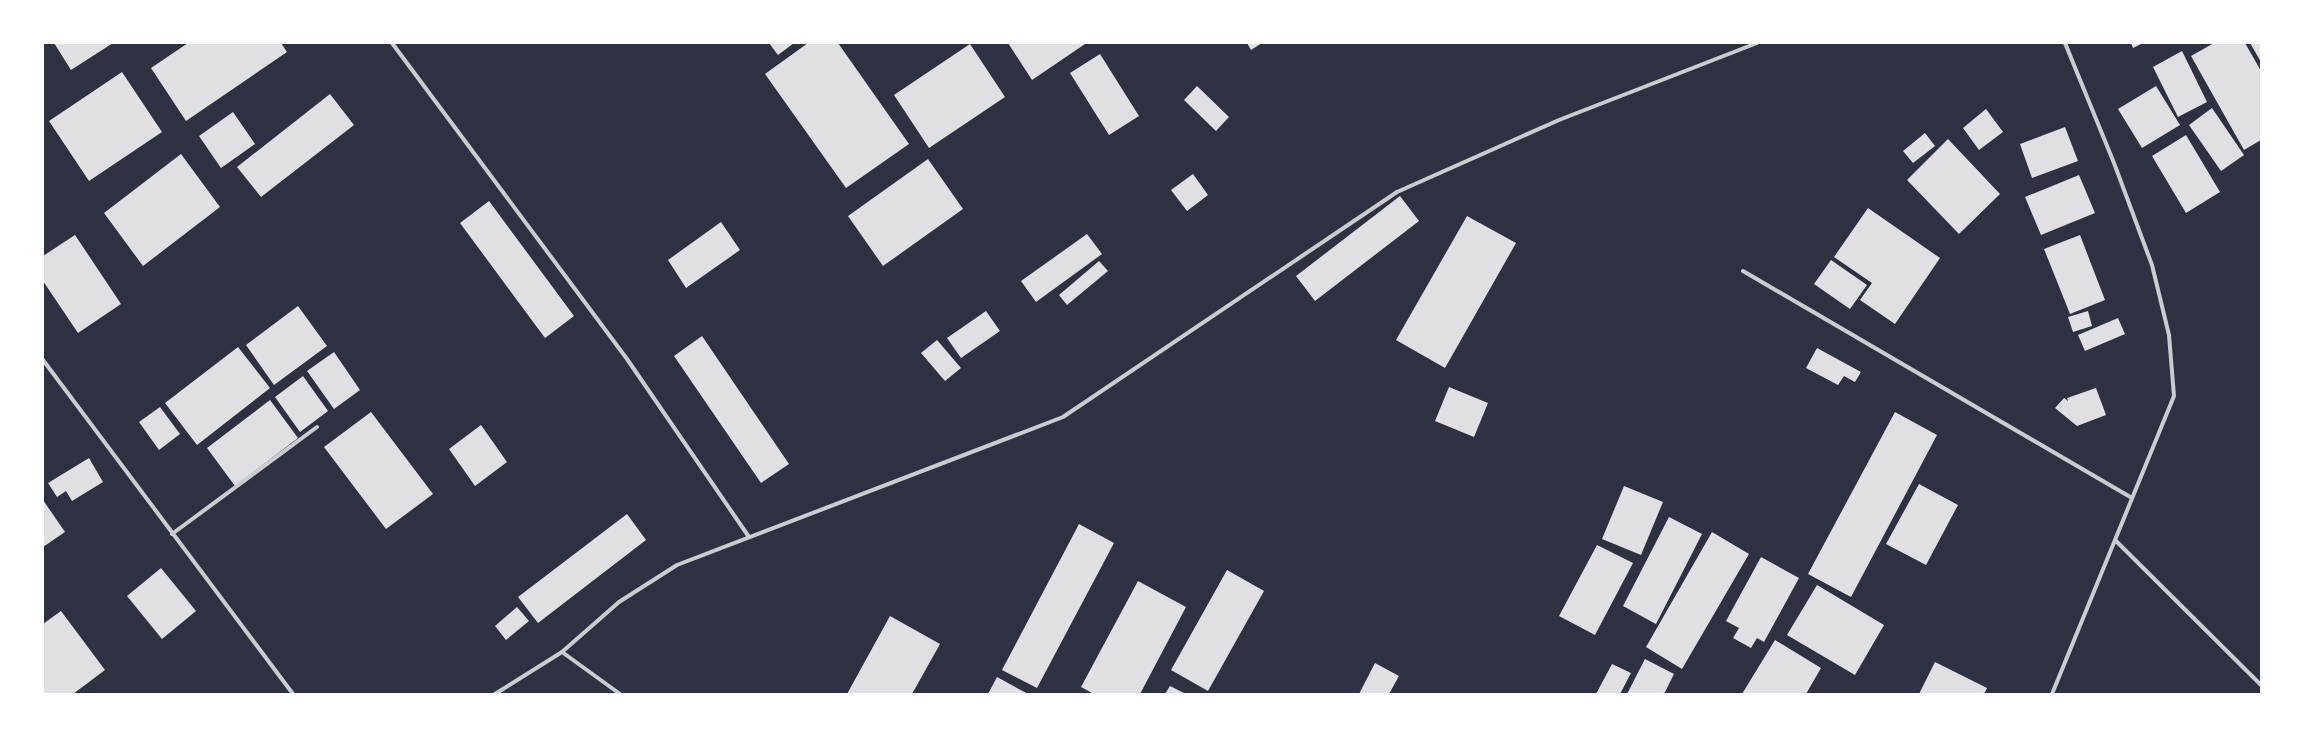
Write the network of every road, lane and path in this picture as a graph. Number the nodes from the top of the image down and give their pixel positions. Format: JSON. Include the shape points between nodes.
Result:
{"nodes":[{"id":1,"x":392,"y":43,"type":"edge"},
{"id":2,"x":1757,"y":43,"type":"edge"},
{"id":3,"x":2065,"y":43,"type":"edge"},
{"id":4,"x":1743,"y":271,"type":"dead end"},
{"id":5,"x":43,"y":360,"type":"edge"},
{"id":6,"x":317,"y":427,"type":"dead end"},
{"id":7,"x":2132,"y":498,"type":"junction"},
{"id":8,"x":172,"y":534,"type":"junction"},
{"id":9,"x":749,"y":537,"type":"junction"},
{"id":10,"x":2115,"y":540,"type":"junction"},
{"id":11,"x":562,"y":652,"type":"junction"},
{"id":12,"x":2261,"y":685,"type":"edge"},
{"id":13,"x":293,"y":694,"type":"edge"},
{"id":14,"x":496,"y":694,"type":"edge"},
{"id":15,"x":620,"y":694,"type":"edge"},
{"id":16,"x":2052,"y":694,"type":"edge"}],
"edges":[{"from":1,"to":9,"type":"street","via":[[627,359]]},
{"from":2,"to":9,"type":"street","via":[[1559,120],[1397,192],[1064,417]]},
{"from":3,"to":7,"type":"street","via":[[2152,265],[2169,335],[2174,396]]},
{"from":4,"to":7,"type":"street"},
{"from":5,"to":8,"type":"street"},
{"from":6,"to":8,"type":"street"},
{"from":7,"to":10,"type":"street"},
{"from":8,"to":13,"type":"street"},
{"from":9,"to":11,"type":"street","via":[[677,565],[619,602]]},
{"from":10,"to":12,"type":"street"},
{"from":10,"to":16,"type":"street"},
{"from":11,"to":14,"type":"street"},
{"from":11,"to":15,"type":"street"}]}
